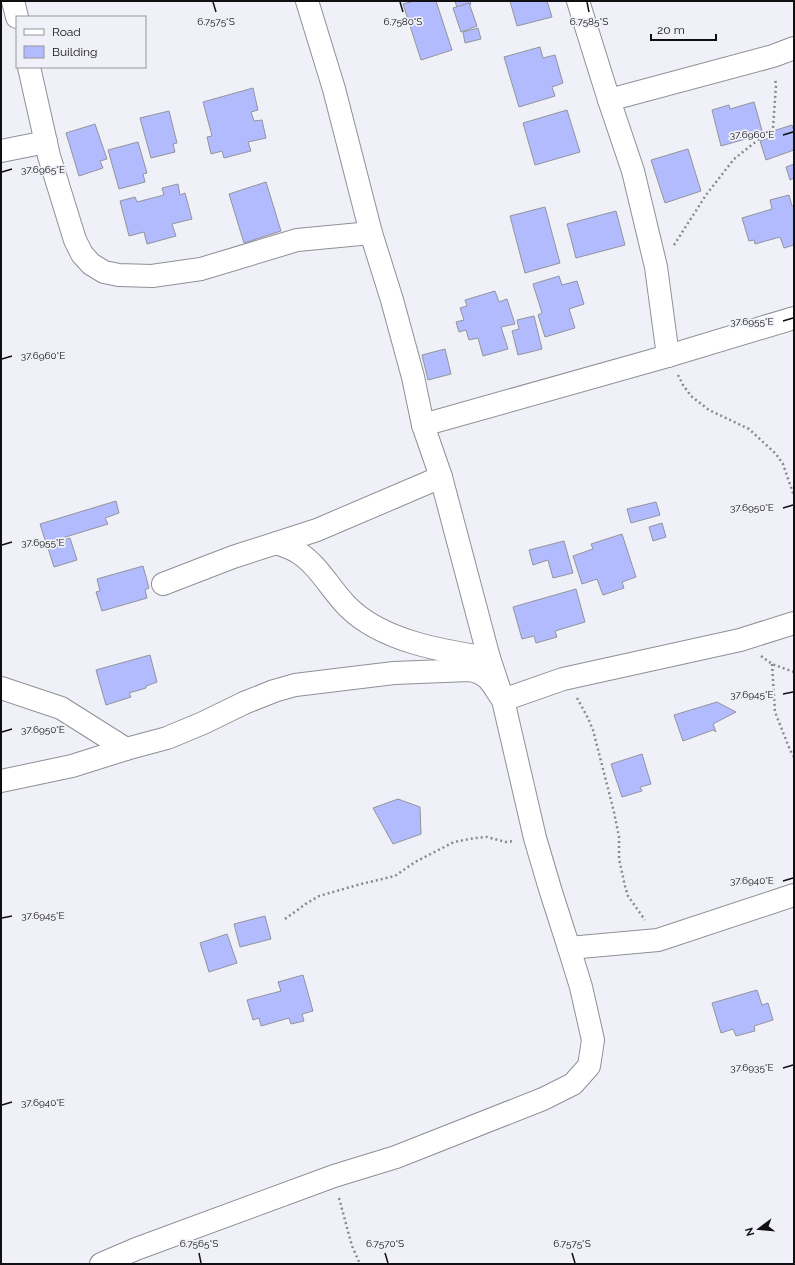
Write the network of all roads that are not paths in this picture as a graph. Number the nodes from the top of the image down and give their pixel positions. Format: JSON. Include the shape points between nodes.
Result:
{"nodes":[{"id":1,"x":13,"y":1,"type":"edge"},
{"id":2,"x":307,"y":1,"type":"edge"},
{"id":3,"x":578,"y":1,"type":"edge"},
{"id":4,"x":17,"y":16,"type":"edge"},
{"id":5,"x":794,"y":48,"type":"edge"},
{"id":6,"x":29,"y":68,"type":"edge"},
{"id":7,"x":609,"y":100,"type":"junction"},
{"id":8,"x":46,"y":142,"type":"junction"},
{"id":9,"x":1,"y":151,"type":"edge"},
{"id":10,"x":371,"y":233,"type":"junction"},
{"id":11,"x":794,"y":318,"type":"edge"},
{"id":12,"x":668,"y":356,"type":"junction"},
{"id":13,"x":423,"y":425,"type":"junction"},
{"id":14,"x":441,"y":477,"type":"junction"},
{"id":15,"x":277,"y":542,"type":"junction"},
{"id":16,"x":163,"y":584,"type":"dead end"},
{"id":17,"x":794,"y":623,"type":"edge"},
{"id":18,"x":489,"y":658,"type":"junction"},
{"id":19,"x":1,"y":688,"type":"edge"},
{"id":20,"x":503,"y":700,"type":"junction"},
{"id":21,"x":126,"y":749,"type":"junction"},
{"id":22,"x":1,"y":781,"type":"edge"},
{"id":23,"x":794,"y":895,"type":"edge"},
{"id":24,"x":570,"y":948,"type":"junction"},
{"id":25,"x":101,"y":1264,"type":"edge"}],
"edges":[{"from":1,"to":4,"type":"street"},
{"from":2,"to":10,"type":"street","via":[[334,89]]},
{"from":3,"to":7,"type":"street"},
{"from":5,"to":7,"type":"street","via":[[773,56]]},
{"from":6,"to":8,"type":"street"},
{"from":7,"to":12,"type":"street","via":[[633,171],[656,267]]},
{"from":8,"to":9,"type":"street"},
{"from":8,"to":10,"type":"street","via":[[75,240],[91,264],[104,272],[152,276],[200,269],[297,240]]},
{"from":10,"to":13,"type":"street","via":[[392,300]]},
{"from":11,"to":12,"type":"street"},
{"from":12,"to":13,"type":"street"},
{"from":13,"to":14,"type":"street"},
{"from":14,"to":15,"type":"street","via":[[317,530]]},
{"from":14,"to":18,"type":"street"},
{"from":15,"to":16,"type":"street"},
{"from":15,"to":18,"type":"street","via":[[299,553],[347,607],[381,631],[451,653]]},
{"from":17,"to":20,"type":"street","via":[[740,640],[563,679]]},
{"from":18,"to":20,"type":"street"},
{"from":19,"to":21,"type":"street","via":[[62,708]]},
{"from":20,"to":21,"type":"street","via":[[486,676],[470,670],[394,673],[322,681],[274,691],[167,738]]},
{"from":20,"to":24,"type":"street","via":[[535,838],[550,892]]},
{"from":21,"to":22,"type":"street","via":[[72,766]]},
{"from":23,"to":24,"type":"street","via":[[658,940]]},
{"from":24,"to":25,"type":"street","via":[[593,1040],[589,1066],[573,1084],[543,1099],[396,1157],[334,1176]]}]}
